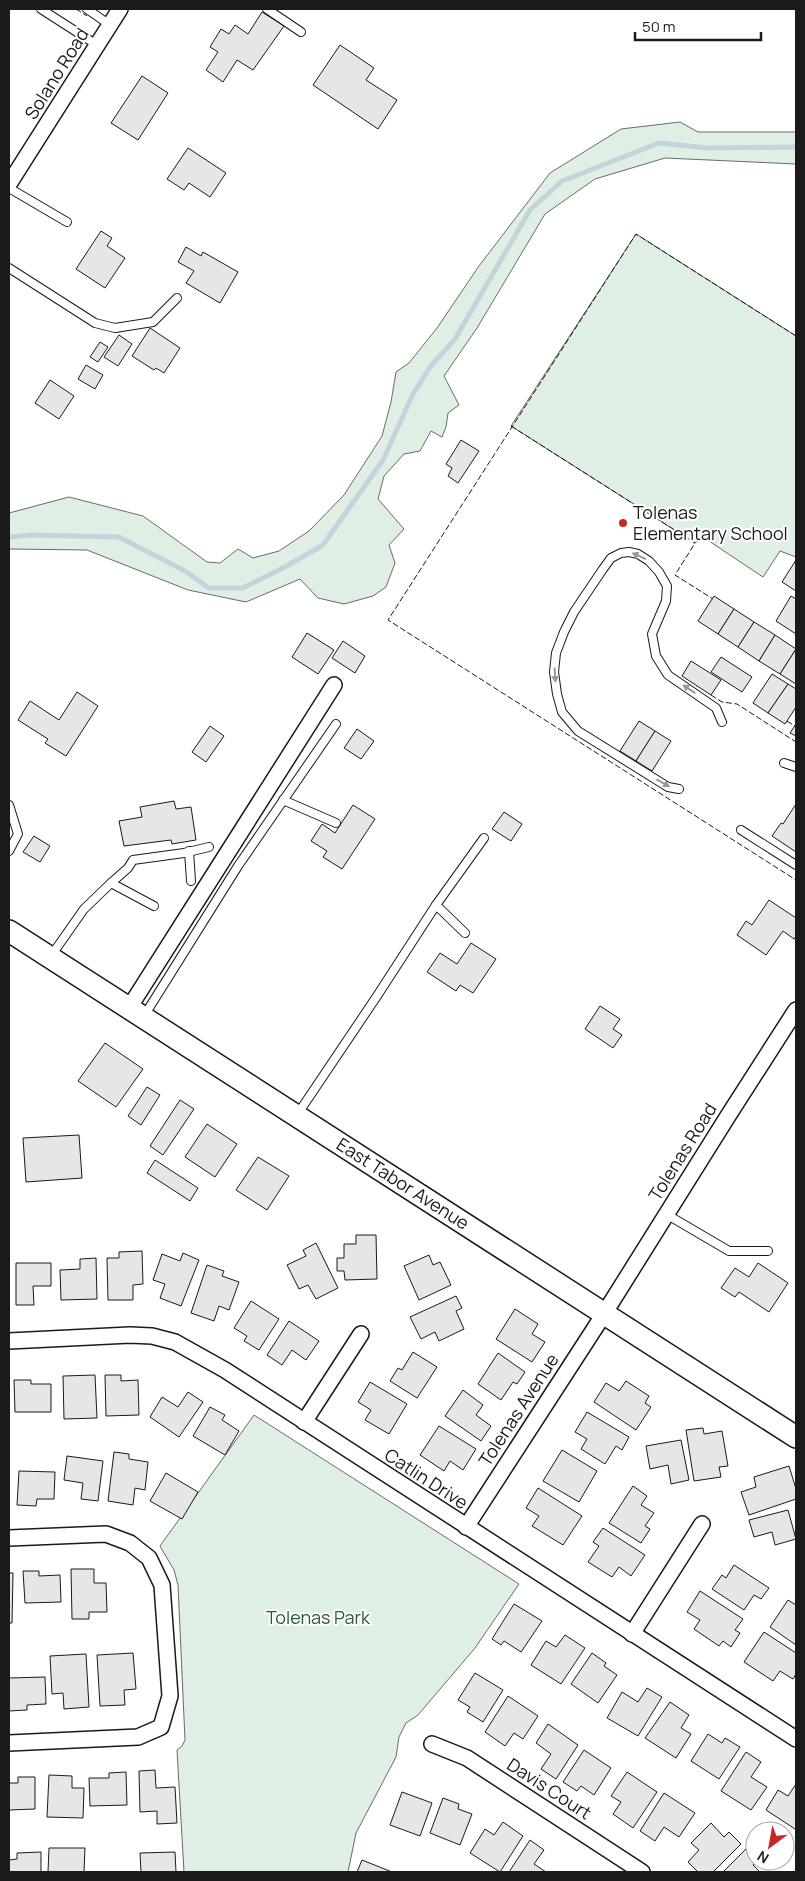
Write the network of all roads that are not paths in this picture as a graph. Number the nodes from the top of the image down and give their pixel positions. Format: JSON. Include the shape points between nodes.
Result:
{"nodes":[{"id":1,"x":41,"y":9,"type":"edge"},
{"id":2,"x":87,"y":9,"type":"edge"},
{"id":3,"x":120,"y":9,"type":"edge"},
{"id":4,"x":267,"y":9,"type":"edge"},
{"id":5,"x":110,"y":24,"type":"junction"},
{"id":6,"x":301,"y":32,"type":"dead end"},
{"id":7,"x":97,"y":45,"type":"junction"},
{"id":8,"x":10,"y":178,"type":"edge"},
{"id":9,"x":66,"y":222,"type":"dead end"},
{"id":10,"x":9,"y":268,"type":"edge"},
{"id":11,"x":178,"y":298,"type":"dead end"},
{"id":12,"x":334,"y":685,"type":"dead end"},
{"id":13,"x":722,"y":722,"type":"dead end"},
{"id":14,"x":336,"y":724,"type":"dead end"},
{"id":15,"x":784,"y":763,"type":"dead end"},
{"id":16,"x":796,"y":767,"type":"edge"},
{"id":17,"x":679,"y":789,"type":"dead end"},
{"id":18,"x":283,"y":800,"type":"junction"},
{"id":19,"x":9,"y":805,"type":"edge"},
{"id":20,"x":336,"y":823,"type":"dead end"},
{"id":21,"x":741,"y":830,"type":"dead end"},
{"id":22,"x":484,"y":838,"type":"dead end"},
{"id":23,"x":209,"y":847,"type":"dead end"},
{"id":24,"x":9,"y":850,"type":"edge"},
{"id":25,"x":189,"y":852,"type":"junction"},
{"id":26,"x":796,"y":865,"type":"edge"},
{"id":27,"x":191,"y":881,"type":"dead end"},
{"id":28,"x":111,"y":883,"type":"junction"},
{"id":29,"x":436,"y":905,"type":"junction"},
{"id":30,"x":154,"y":906,"type":"dead end"},
{"id":31,"x":9,"y":931,"type":"edge"},
{"id":32,"x":465,"y":933,"type":"dead end"},
{"id":33,"x":50,"y":958,"type":"junction"},
{"id":34,"x":796,"y":1010,"type":"edge"},
{"id":35,"x":136,"y":1012,"type":"junction"},
{"id":36,"x":296,"y":1117,"type":"junction"},
{"id":37,"x":666,"y":1214,"type":"junction"},
{"id":38,"x":768,"y":1251,"type":"dead end"},
{"id":39,"x":604,"y":1314,"type":"junction"},
{"id":40,"x":361,"y":1334,"type":"dead end"},
{"id":41,"x":9,"y":1341,"type":"edge"},
{"id":42,"x":304,"y":1422,"type":"junction"},
{"id":43,"x":796,"y":1437,"type":"edge"},
{"id":44,"x":702,"y":1524,"type":"dead end"},
{"id":45,"x":466,"y":1527,"type":"junction"},
{"id":46,"x":9,"y":1538,"type":"edge"},
{"id":47,"x":632,"y":1634,"type":"junction"},
{"id":48,"x":795,"y":1735,"type":"edge"},
{"id":49,"x":9,"y":1743,"type":"edge"},
{"id":50,"x":432,"y":1744,"type":"dead end"},
{"id":51,"x":642,"y":1872,"type":"edge"}],
"edges":[{"from":1,"to":7,"type":"lane"},
{"from":2,"to":5,"type":"lane"},
{"from":3,"to":5,"type":"street","name":"Solano Road"},
{"from":4,"to":6,"type":"lane"},
{"from":5,"to":7,"type":"street","name":"Solano Road"},
{"from":7,"to":8,"type":"street","name":"Solano Road"},
{"from":8,"to":9,"type":"lane"},
{"from":10,"to":11,"type":"lane","via":[[95,323],[115,328],[153,322]]},
{"from":12,"to":35,"type":"street"},
{"from":13,"to":17,"type":"lane","one_way":true,"via":[[716,708],[668,675],[656,656],[652,634],[666,601],[667,586],[659,572],[638,554],[621,553],[611,558],[574,612],[556,653],[554,672],[562,712],[578,731],[668,787]]},
{"from":14,"to":18,"type":"lane"},
{"from":15,"to":16,"type":"lane"},
{"from":18,"to":20,"type":"lane"},
{"from":18,"to":35,"type":"lane"},
{"from":19,"to":24,"type":"lane","via":[[18,834]]},
{"from":21,"to":26,"type":"lane"},
{"from":22,"to":29,"type":"lane"},
{"from":23,"to":25,"type":"lane"},
{"from":25,"to":27,"type":"lane"},
{"from":25,"to":28,"type":"lane","via":[[134,860]]},
{"from":28,"to":30,"type":"lane"},
{"from":28,"to":33,"type":"lane","via":[[84,909]]},
{"from":29,"to":32,"type":"lane"},
{"from":29,"to":36,"type":"lane"},
{"from":31,"to":33,"type":"main road","name":"East Tabor Avenue"},
{"from":33,"to":35,"type":"main road","name":"East Tabor Avenue"},
{"from":34,"to":37,"type":"street","name":"Tolenas Road"},
{"from":35,"to":36,"type":"main road","name":"East Tabor Avenue"},
{"from":36,"to":39,"type":"main road","name":"East Tabor Avenue"},
{"from":37,"to":38,"type":"lane","via":[[729,1251]]},
{"from":37,"to":39,"type":"street","name":"Tolenas Road"},
{"from":39,"to":43,"type":"main road","name":"East Tabor Avenue"},
{"from":39,"to":45,"type":"street","name":"Tolenas Avenue"},
{"from":40,"to":42,"type":"street"},
{"from":41,"to":42,"type":"street","name":"Catlin Drive","via":[[130,1335],[175,1342],[225,1370]]},
{"from":42,"to":45,"type":"street","name":"Catlin Drive"},
{"from":44,"to":47,"type":"street"},
{"from":45,"to":47,"type":"street","name":"Catlin Drive"},
{"from":46,"to":49,"type":"street","via":[[106,1534],[130,1543],[148,1558],[162,1585],[170,1696],[160,1726],[138,1737]]},
{"from":47,"to":48,"type":"street","name":"Catlin Drive"},
{"from":50,"to":51,"type":"street","name":"Davis Court","via":[[467,1758]]}]}
